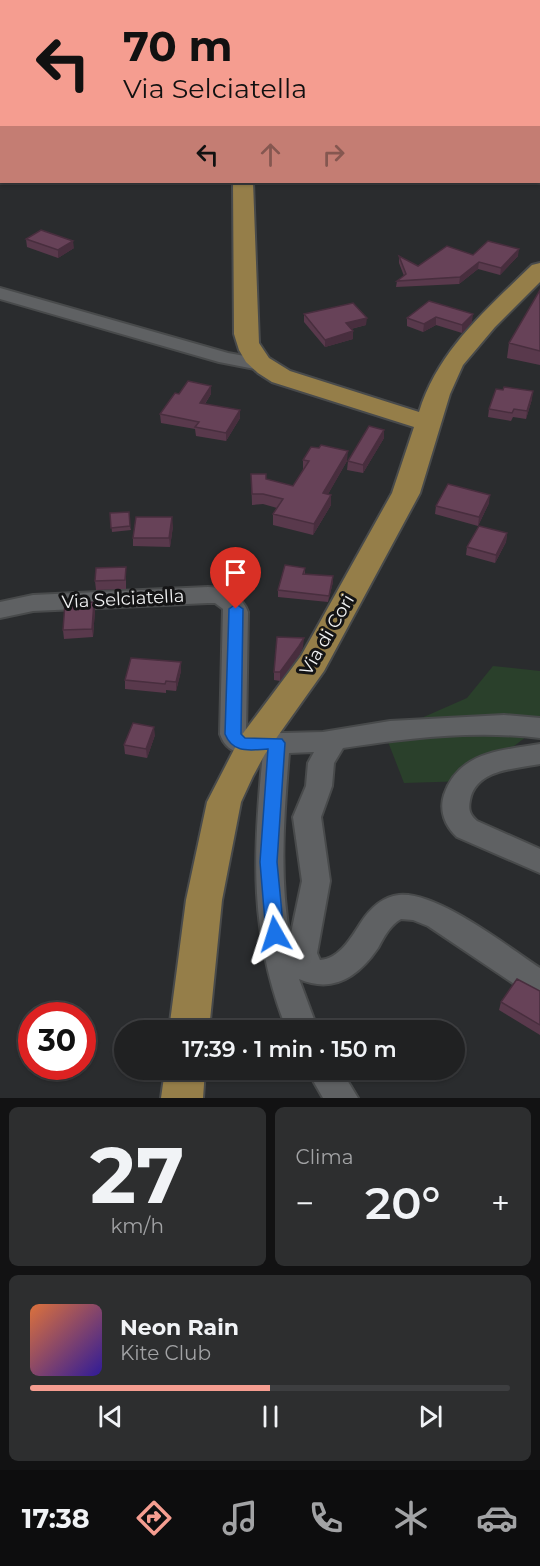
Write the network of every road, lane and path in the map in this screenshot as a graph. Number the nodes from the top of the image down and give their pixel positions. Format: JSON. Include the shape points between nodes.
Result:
{"nodes":[{"id":1,"x":243,"y":183,"type":"edge"},
{"id":2,"x":540,"y":270,"type":"edge"},
{"id":3,"x":0,"y":293,"type":"edge"},
{"id":4,"x":260,"y":364,"type":"junction"},
{"id":5,"x":428,"y":423,"type":"junction"},
{"id":6,"x":0,"y":610,"type":"edge"},
{"id":7,"x":540,"y":728,"type":"edge"},
{"id":8,"x":334,"y":741,"type":"junction"},
{"id":9,"x":265,"y":744,"type":"junction"},
{"id":10,"x":540,"y":754,"type":"edge"},
{"id":11,"x":540,"y":862,"type":"edge"},
{"id":12,"x":540,"y":985,"type":"edge"},
{"id":13,"x":190,"y":1020,"type":"edge"},
{"id":14,"x":298,"y":1020,"type":"edge"},
{"id":15,"x":184,"y":1080,"type":"edge"},
{"id":16,"x":330,"y":1080,"type":"edge"},
{"id":17,"x":182,"y":1098,"type":"edge"},
{"id":18,"x":342,"y":1098,"type":"edge"}],
"edges":[{"from":1,"to":4,"type":"main road","via":[[246,337]]},
{"from":2,"to":5,"type":"main road","name":"Via di Cori","via":[[456,358],[441,383]]},
{"from":3,"to":4,"type":"street","via":[[226,358]]},
{"from":4,"to":5,"type":"main road","via":[[298,383]]},
{"from":5,"to":9,"type":"main road","name":"Via di Cori","via":[[406,493]]},
{"from":6,"to":9,"type":"street","name":"Via Selciatella","via":[[33,603],[196,595],[229,600],[236,612],[233,734],[239,743]]},
{"from":7,"to":8,"type":"street","via":[[504,724],[390,731]]},
{"from":8,"to":9,"type":"street"},
{"from":8,"to":12,"type":"street","via":[[321,763],[319,786],[307,817],[316,881],[302,953],[307,968],[322,973],[339,968],[357,954],[383,916],[407,905],[438,917]]},
{"from":9,"to":13,"type":"main road","name":"Via di Cori","via":[[233,781],[217,829],[200,927]]},
{"from":9,"to":14,"type":"street","via":[[270,887],[281,975]]},
{"from":10,"to":11,"type":"street","via":[[478,768],[464,781],[455,809],[458,820],[467,829]]},
{"from":15,"to":17,"type":"main road"},
{"from":16,"to":18,"type":"street"}]}
